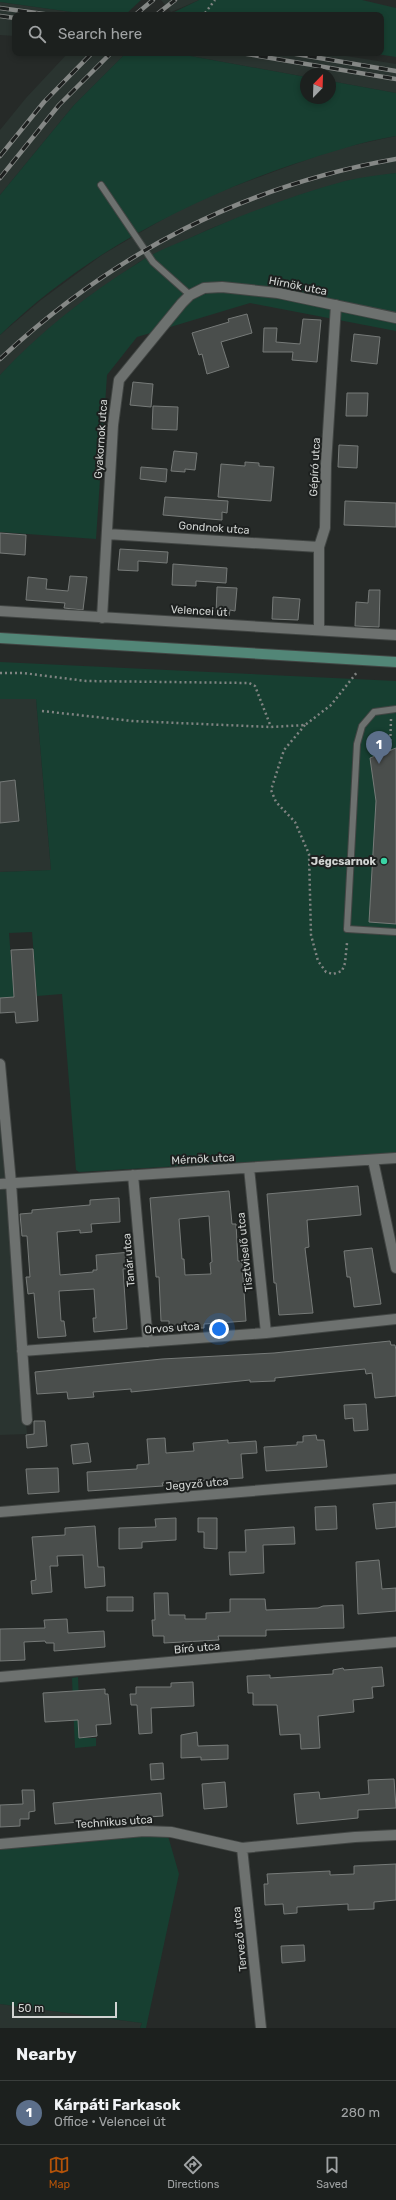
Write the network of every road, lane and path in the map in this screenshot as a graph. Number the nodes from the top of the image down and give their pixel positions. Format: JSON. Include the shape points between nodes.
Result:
{"nodes":[{"id":1,"x":215,"y":0,"type":"edge"},
{"id":2,"x":206,"y":12,"type":"edge"},
{"id":3,"x":101,"y":185,"type":"dead end"},
{"id":4,"x":193,"y":294,"type":"junction"},
{"id":5,"x":336,"y":305,"type":"junction"},
{"id":6,"x":396,"y":318,"type":"edge"},
{"id":7,"x":107,"y":534,"type":"junction"},
{"id":8,"x":319,"y":547,"type":"junction"},
{"id":9,"x":0,"y":611,"type":"edge"},
{"id":10,"x":102,"y":618,"type":"junction"},
{"id":11,"x":319,"y":630,"type":"junction"},
{"id":12,"x":396,"y":635,"type":"edge"},
{"id":13,"x":0,"y":638,"type":"edge"},
{"id":14,"x":367,"y":660,"type":"junction"},
{"id":15,"x":396,"y":662,"type":"edge"},
{"id":16,"x":0,"y":673,"type":"edge"},
{"id":17,"x":394,"y":709,"type":"edge"},
{"id":18,"x":42,"y":711,"type":"dead end"},
{"id":19,"x":305,"y":725,"type":"junction"},
{"id":20,"x":271,"y":727,"type":"junction"},
{"id":21,"x":390,"y":751,"type":"dead end"},
{"id":22,"x":396,"y":932,"type":"edge"},
{"id":23,"x":347,"y":943,"type":"dead end"},
{"id":24,"x":0,"y":1064,"type":"edge"},
{"id":25,"x":396,"y":1158,"type":"edge"},
{"id":26,"x":373,"y":1160,"type":"junction"},
{"id":27,"x":249,"y":1168,"type":"junction"},
{"id":28,"x":133,"y":1175,"type":"junction"},
{"id":29,"x":11,"y":1183,"type":"junction"},
{"id":30,"x":0,"y":1184,"type":"edge"},
{"id":31,"x":396,"y":1268,"type":"edge"},
{"id":32,"x":396,"y":1319,"type":"edge"},
{"id":33,"x":266,"y":1333,"type":"junction"},
{"id":34,"x":148,"y":1342,"type":"junction"},
{"id":35,"x":22,"y":1351,"type":"junction"},
{"id":36,"x":27,"y":1420,"type":"dead end"},
{"id":37,"x":396,"y":1479,"type":"edge"},
{"id":38,"x":0,"y":1512,"type":"edge"},
{"id":39,"x":396,"y":1642,"type":"edge"},
{"id":40,"x":0,"y":1677,"type":"edge"},
{"id":41,"x":396,"y":1835,"type":"edge"},
{"id":42,"x":0,"y":1844,"type":"edge"},
{"id":43,"x":242,"y":1848,"type":"junction"},
{"id":44,"x":261,"y":2028,"type":"edge"}],
"edges":[{"from":1,"to":2,"type":"path"},
{"from":3,"to":4,"type":"lane","via":[[153,262]]},
{"from":4,"to":5,"type":"street","name":"Hírnök utca","via":[[204,288],[222,287],[278,293]]},
{"from":4,"to":7,"type":"street","name":"Gyakornok utca","via":[[174,312],[119,380]]},
{"from":5,"to":6,"type":"street","name":"Hírnök utca"},
{"from":5,"to":8,"type":"street","name":"Gépíró utca","via":[[326,464],[325,528]]},
{"from":7,"to":8,"type":"street","name":"Gondnok utca"},
{"from":7,"to":10,"type":"street","name":"Gyakornok utca"},
{"from":8,"to":11,"type":"street","name":"Gépíró utca"},
{"from":9,"to":10,"type":"street","name":"Velencei út"},
{"from":10,"to":11,"type":"street","name":"Velencei út"},
{"from":11,"to":12,"type":"street","name":"Velencei út"},
{"from":13,"to":14,"type":"main road"},
{"from":14,"to":15,"type":"main road"},
{"from":14,"to":19,"type":"path","via":[[331,705]]},
{"from":16,"to":20,"type":"path","via":[[86,681],[249,683],[255,686]]},
{"from":17,"to":21,"type":"path"},
{"from":17,"to":22,"type":"lane","via":[[374,712],[362,726],[357,744],[347,929]]},
{"from":18,"to":20,"type":"path","via":[[132,722]]},
{"from":19,"to":20,"type":"path"},
{"from":19,"to":23,"type":"path","via":[[284,750],[271,790],[276,802],[295,822],[309,854],[311,935],[318,961],[326,972],[333,974],[342,971],[346,963]]},
{"from":24,"to":29,"type":"street"},
{"from":25,"to":26,"type":"street","name":"Mérnök utca"},
{"from":26,"to":27,"type":"street","name":"Mérnök utca"},
{"from":26,"to":31,"type":"street"},
{"from":27,"to":28,"type":"street","name":"Mérnök utca"},
{"from":27,"to":33,"type":"street","name":"Tisztviselő utca"},
{"from":28,"to":29,"type":"street","name":"Mérnök utca"},
{"from":28,"to":34,"type":"street","name":"Tanár utca"},
{"from":29,"to":30,"type":"street","name":"Mérnök utca"},
{"from":29,"to":35,"type":"street"},
{"from":32,"to":33,"type":"street","name":"Orvos utca"},
{"from":33,"to":34,"type":"street","name":"Orvos utca"},
{"from":34,"to":35,"type":"street","name":"Orvos utca"},
{"from":35,"to":36,"type":"street"},
{"from":37,"to":38,"type":"street","name":"Jegyző utca"},
{"from":39,"to":40,"type":"street","name":"Bíró utca"},
{"from":41,"to":43,"type":"street","name":"Technikus utca"},
{"from":42,"to":43,"type":"street","name":"Technikus utca","via":[[144,1831],[171,1832]]},
{"from":43,"to":44,"type":"street","name":"Tervező utca"}]}
